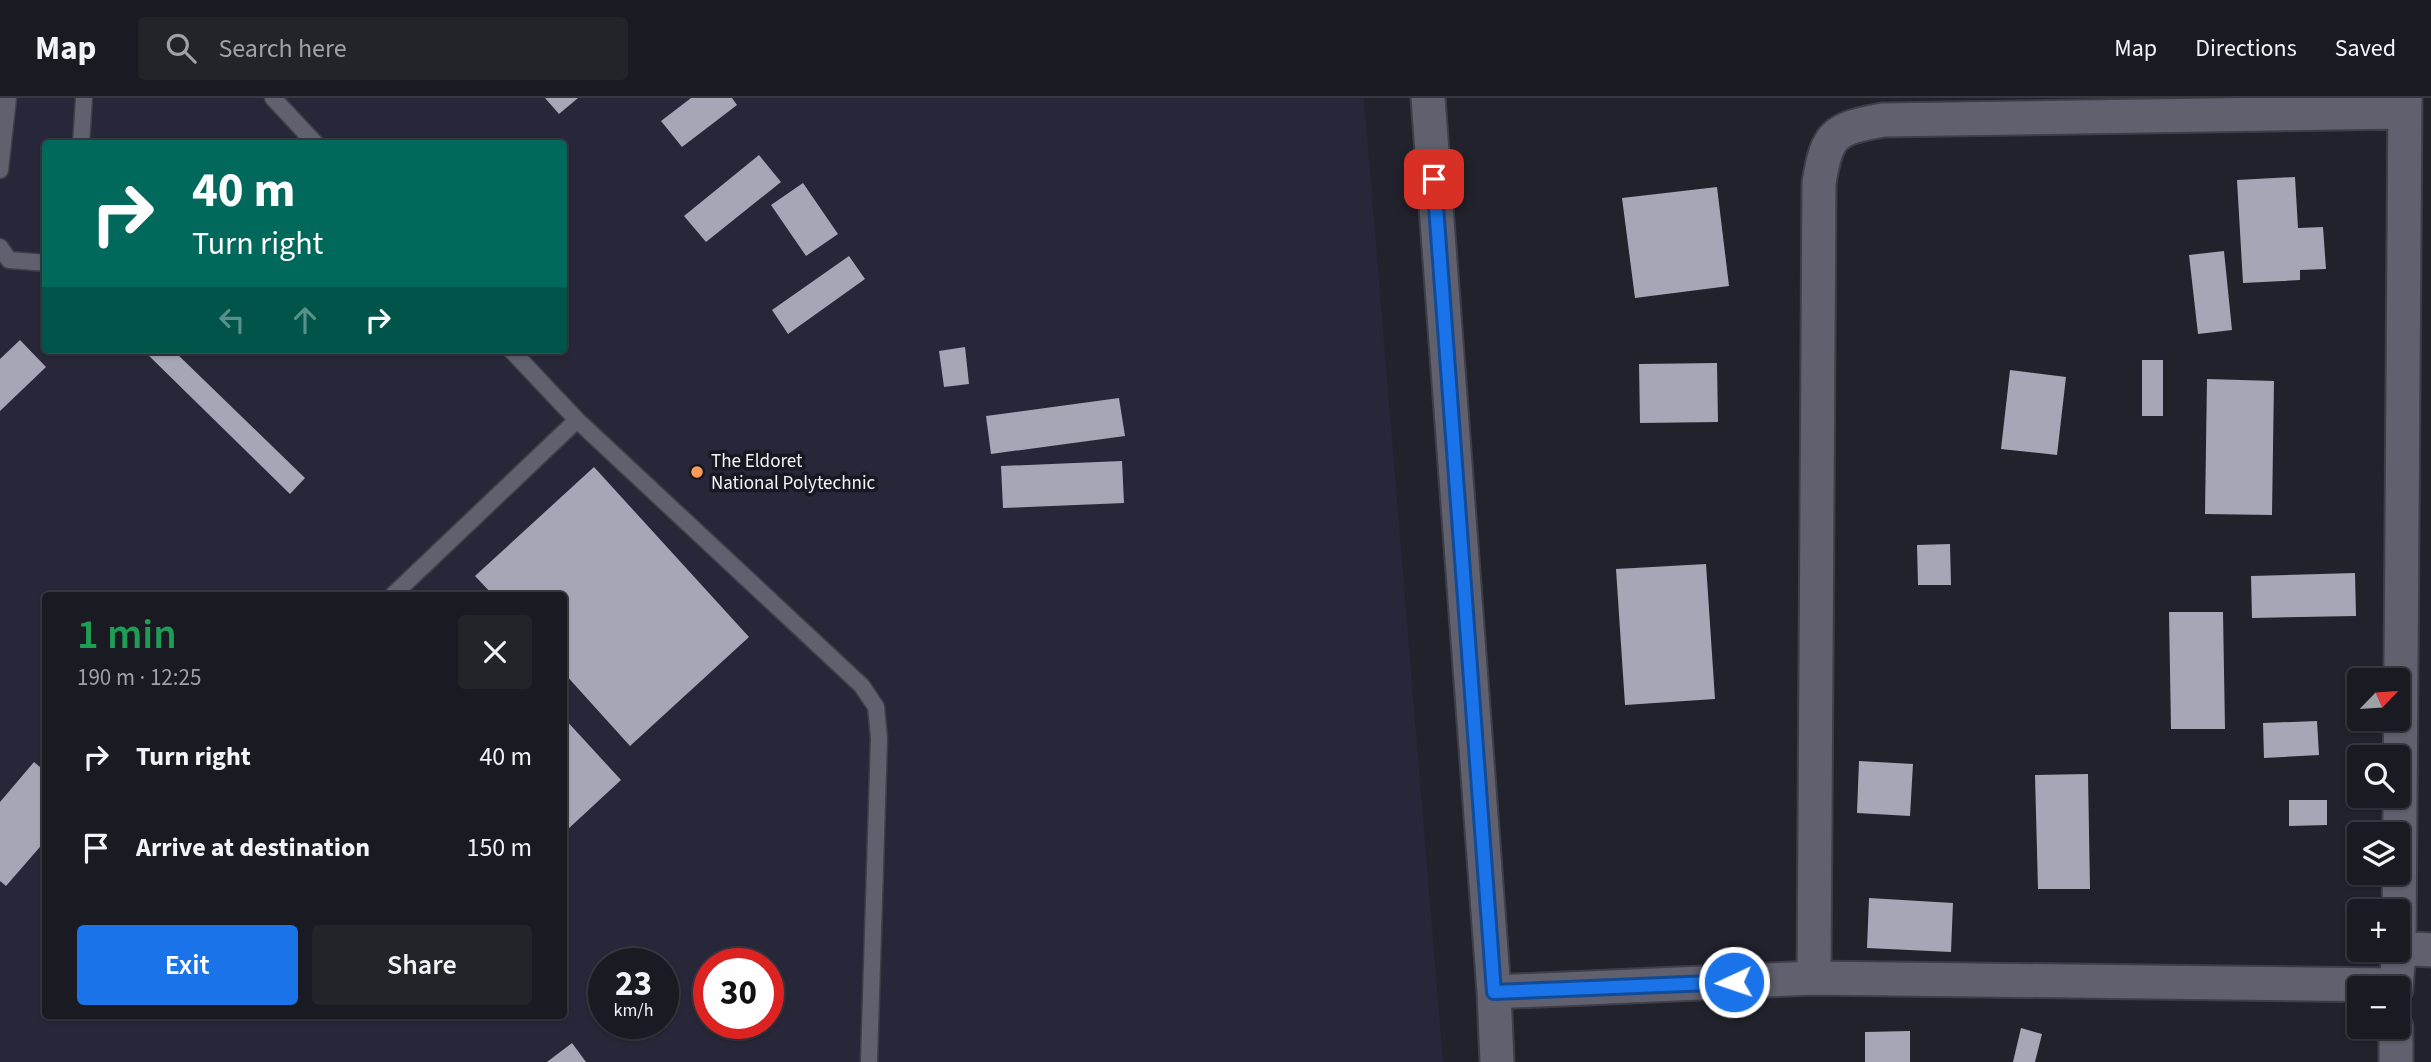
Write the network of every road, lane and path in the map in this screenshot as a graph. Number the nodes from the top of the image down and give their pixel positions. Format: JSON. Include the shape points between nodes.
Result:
{"nodes":[{"id":1,"x":8,"y":98,"type":"edge"},
{"id":2,"x":84,"y":98,"type":"edge"},
{"id":3,"x":273,"y":98,"type":"edge"},
{"id":4,"x":1427,"y":98,"type":"edge"},
{"id":5,"x":2405,"y":105,"type":"edge"},
{"id":6,"x":81,"y":140,"type":"edge"},
{"id":7,"x":312,"y":140,"type":"edge"},
{"id":8,"x":0,"y":170,"type":"edge"},
{"id":9,"x":0,"y":247,"type":"edge"},
{"id":10,"x":42,"y":263,"type":"edge"},
{"id":11,"x":516,"y":354,"type":"edge"},
{"id":12,"x":2417,"y":388,"type":"edge"},
{"id":13,"x":577,"y":420,"type":"junction"},
{"id":14,"x":396,"y":592,"type":"edge"},
{"id":15,"x":2415,"y":949,"type":"edge"},
{"id":16,"x":2402,"y":976,"type":"edge"},
{"id":17,"x":1814,"y":978,"type":"junction"},
{"id":18,"x":2347,"y":986,"type":"edge"},
{"id":19,"x":1494,"y":992,"type":"junction"},
{"id":20,"x":2396,"y":1039,"type":"edge"},
{"id":21,"x":869,"y":1062,"type":"edge"},
{"id":22,"x":1497,"y":1062,"type":"edge"},
{"id":23,"x":2396,"y":1062,"type":"edge"}],
"edges":[{"from":1,"to":8,"type":"lane"},
{"from":2,"to":6,"type":"lane"},
{"from":3,"to":7,"type":"lane"},
{"from":4,"to":19,"type":"street"},
{"from":5,"to":12,"type":"street"},
{"from":5,"to":17,"type":"street","via":[[1883,120],[1833,136],[1823,156],[1819,183]]},
{"from":9,"to":10,"type":"lane","via":[[9,260]]},
{"from":11,"to":13,"type":"lane"},
{"from":12,"to":15,"type":"street"},
{"from":13,"to":14,"type":"lane"},
{"from":13,"to":21,"type":"lane","via":[[862,686],[876,707],[879,738]]},
{"from":15,"to":16,"type":"street"},
{"from":17,"to":18,"type":"street"},
{"from":17,"to":19,"type":"street"},
{"from":19,"to":22,"type":"street"},
{"from":20,"to":23,"type":"street"}]}
